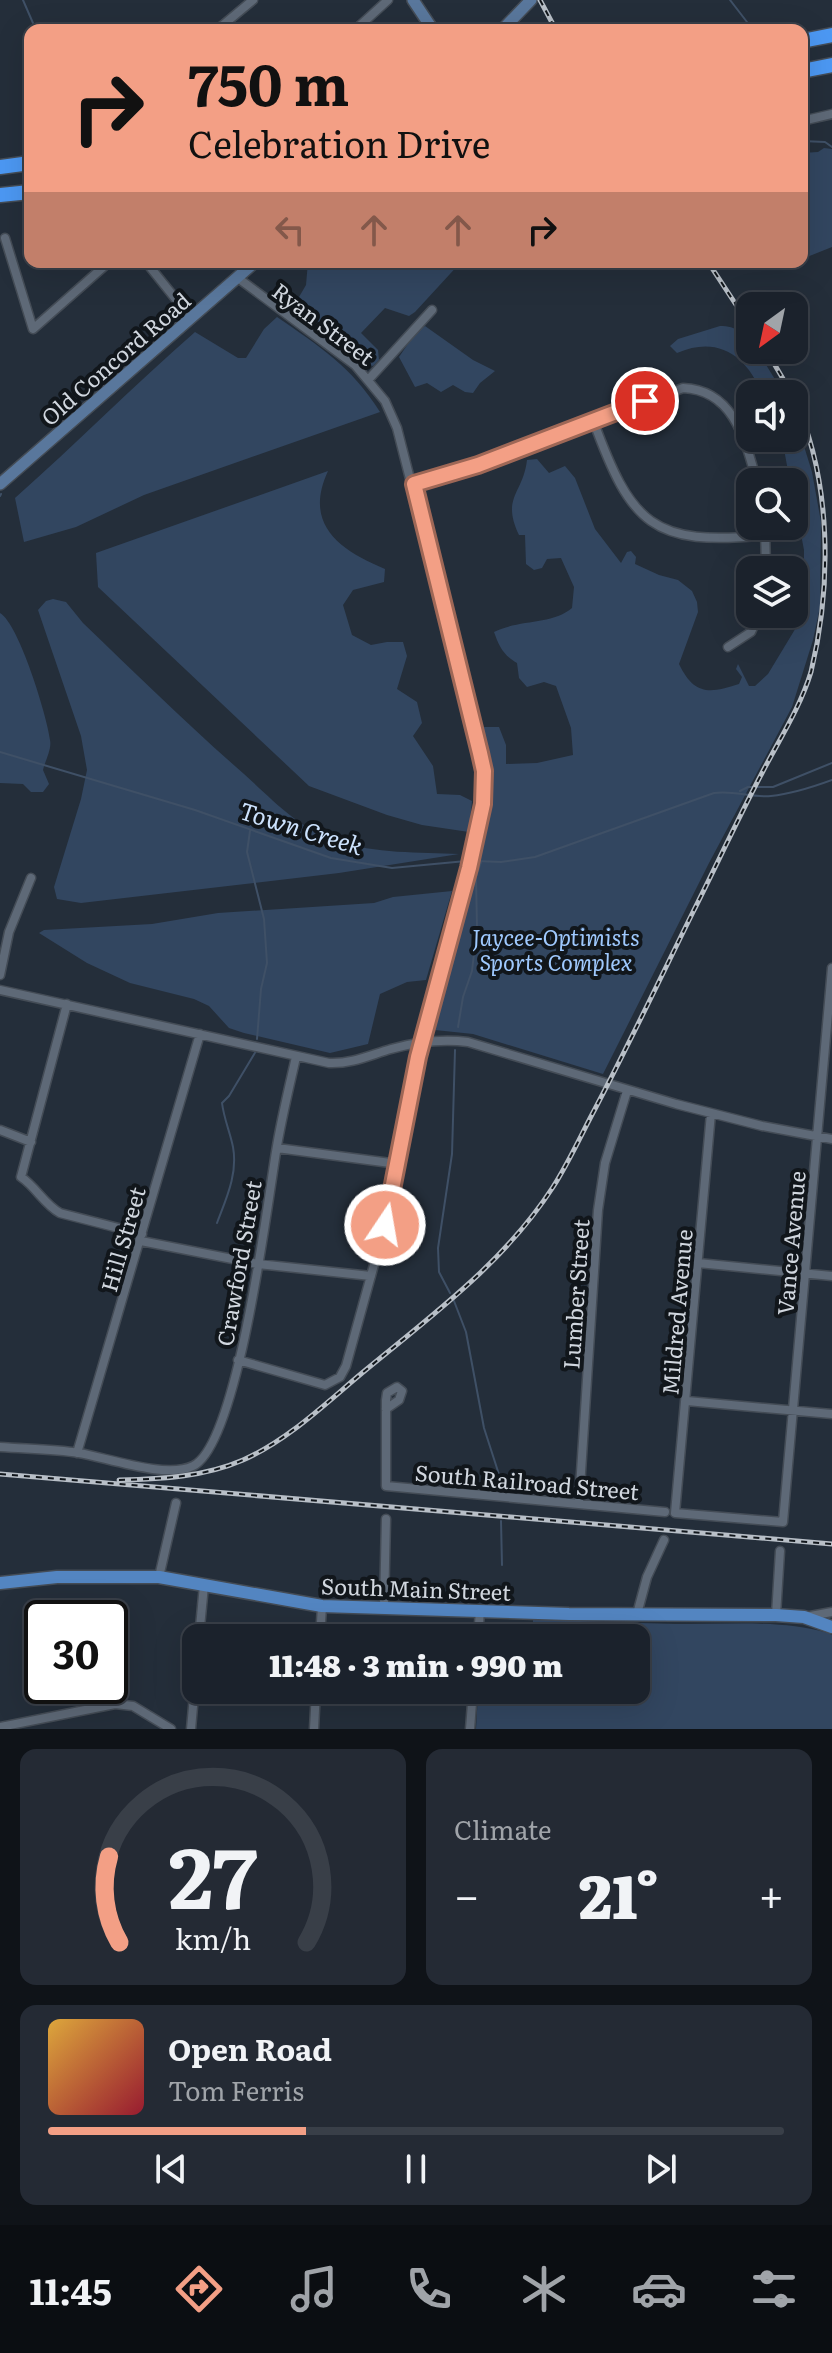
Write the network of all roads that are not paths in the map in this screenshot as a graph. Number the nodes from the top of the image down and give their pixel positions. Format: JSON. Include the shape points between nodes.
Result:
{"nodes":[{"id":1,"x":253,"y":0,"type":"edge"},
{"id":2,"x":388,"y":0,"type":"edge"},
{"id":3,"x":413,"y":0,"type":"edge"},
{"id":4,"x":531,"y":0,"type":"edge"},
{"id":5,"x":224,"y":24,"type":"edge"},
{"id":6,"x":362,"y":24,"type":"edge"},
{"id":7,"x":429,"y":24,"type":"edge"},
{"id":8,"x":508,"y":24,"type":"edge"},
{"id":9,"x":832,"y":35,"type":"edge"},
{"id":10,"x":808,"y":40,"type":"edge"},
{"id":11,"x":832,"y":65,"type":"edge"},
{"id":12,"x":808,"y":70,"type":"edge"},
{"id":13,"x":832,"y":114,"type":"edge"},
{"id":14,"x":808,"y":120,"type":"edge"},
{"id":15,"x":24,"y":164,"type":"edge"},
{"id":16,"x":0,"y":167,"type":"edge"},
{"id":17,"x":24,"y":193,"type":"edge"},
{"id":18,"x":0,"y":195,"type":"edge"},
{"id":19,"x":5,"y":238,"type":"dead end"},
{"id":20,"x":102,"y":268,"type":"edge"},
{"id":21,"x":151,"y":268,"type":"edge"},
{"id":22,"x":249,"y":268,"type":"edge"},
{"id":23,"x":238,"y":278,"type":"junction"},
{"id":24,"x":432,"y":310,"type":"dead end"},
{"id":25,"x":191,"y":318,"type":"junction"},
{"id":26,"x":369,"y":379,"type":"junction"},
{"id":27,"x":593,"y":420,"type":"junction"},
{"id":28,"x":752,"y":468,"type":"edge"},
{"id":29,"x":0,"y":484,"type":"edge"},
{"id":30,"x":414,"y":484,"type":"junction"},
{"id":31,"x":736,"y":534,"type":"edge"},
{"id":32,"x":753,"y":628,"type":"edge"},
{"id":33,"x":728,"y":647,"type":"dead end"},
{"id":34,"x":31,"y":878,"type":"dead end"},
{"id":35,"x":832,"y":968,"type":"edge"},
{"id":36,"x":0,"y":975,"type":"edge"},
{"id":37,"x":0,"y":990,"type":"edge"},
{"id":38,"x":831,"y":997,"type":"edge"},
{"id":39,"x":67,"y":1004,"type":"junction"},
{"id":40,"x":200,"y":1034,"type":"junction"},
{"id":41,"x":422,"y":1043,"type":"junction"},
{"id":42,"x":296,"y":1057,"type":"junction"},
{"id":43,"x":627,"y":1091,"type":"junction"},
{"id":44,"x":711,"y":1113,"type":"junction"},
{"id":45,"x":0,"y":1130,"type":"edge"},
{"id":46,"x":817,"y":1137,"type":"junction"},
{"id":47,"x":832,"y":1139,"type":"edge"},
{"id":48,"x":31,"y":1142,"type":"junction"},
{"id":49,"x":277,"y":1148,"type":"junction"},
{"id":50,"x":398,"y":1164,"type":"junction"},
{"id":51,"x":142,"y":1238,"type":"junction"},
{"id":52,"x":698,"y":1263,"type":"junction"},
{"id":53,"x":258,"y":1264,"type":"junction"},
{"id":54,"x":805,"y":1273,"type":"junction"},
{"id":55,"x":371,"y":1276,"type":"junction"},
{"id":56,"x":832,"y":1276,"type":"edge"},
{"id":57,"x":238,"y":1360,"type":"junction"},
{"id":58,"x":687,"y":1401,"type":"junction"},
{"id":59,"x":386,"y":1407,"type":"dead end"},
{"id":60,"x":793,"y":1410,"type":"junction"},
{"id":61,"x":832,"y":1414,"type":"edge"},
{"id":62,"x":0,"y":1447,"type":"edge"},
{"id":63,"x":77,"y":1453,"type":"junction"},
{"id":64,"x":176,"y":1503,"type":"dead end"},
{"id":65,"x":579,"y":1503,"type":"junction"},
{"id":66,"x":665,"y":1512,"type":"dead end"},
{"id":67,"x":386,"y":1519,"type":"dead end"},
{"id":68,"x":783,"y":1522,"type":"joint"},
{"id":69,"x":664,"y":1540,"type":"dead end"},
{"id":70,"x":780,"y":1551,"type":"dead end"},
{"id":71,"x":159,"y":1577,"type":"junction"},
{"id":72,"x":0,"y":1583,"type":"edge"},
{"id":73,"x":204,"y":1585,"type":"junction"},
{"id":74,"x":322,"y":1606,"type":"junction"},
{"id":75,"x":384,"y":1607,"type":"junction"},
{"id":76,"x":480,"y":1610,"type":"junction"},
{"id":77,"x":832,"y":1612,"type":"edge"},
{"id":78,"x":637,"y":1614,"type":"junction"},
{"id":79,"x":776,"y":1615,"type":"junction"},
{"id":80,"x":804,"y":1617,"type":"junction"},
{"id":81,"x":200,"y":1624,"type":"edge"},
{"id":82,"x":321,"y":1624,"type":"edge"},
{"id":83,"x":479,"y":1624,"type":"edge"},
{"id":84,"x":832,"y":1627,"type":"edge"},
{"id":85,"x":193,"y":1704,"type":"edge"},
{"id":86,"x":315,"y":1704,"type":"edge"},
{"id":87,"x":472,"y":1704,"type":"edge"},
{"id":88,"x":21,"y":1726,"type":"edge"},
{"id":89,"x":0,"y":1727,"type":"edge"},
{"id":90,"x":171,"y":1729,"type":"edge"},
{"id":91,"x":191,"y":1729,"type":"edge"},
{"id":92,"x":314,"y":1729,"type":"edge"},
{"id":93,"x":470,"y":1729,"type":"edge"}],
"edges":[{"from":1,"to":5,"type":"street"},
{"from":2,"to":6,"type":"street"},
{"from":3,"to":7,"type":"main road"},
{"from":4,"to":8,"type":"main road"},
{"from":9,"to":10,"type":"highway"},
{"from":11,"to":12,"type":"highway"},
{"from":13,"to":14,"type":"street"},
{"from":15,"to":16,"type":"highway"},
{"from":17,"to":18,"type":"highway"},
{"from":19,"to":20,"type":"street","via":[[33,329]]},
{"from":21,"to":25,"type":"street"},
{"from":22,"to":23,"type":"main road","name":"Old Concord Road"},
{"from":23,"to":25,"type":"main road","name":"Old Concord Road"},
{"from":23,"to":26,"type":"street","name":"Ryan Street","via":[[342,353]]},
{"from":24,"to":26,"type":"street"},
{"from":25,"to":29,"type":"main road","name":"Old Concord Road"},
{"from":26,"to":30,"type":"street","name":"Ryan Street","via":[[392,415]]},
{"from":27,"to":28,"type":"street","via":[[683,388],[710,393],[724,403],[736,424]]},
{"from":27,"to":30,"type":"street"},
{"from":27,"to":31,"type":"street","via":[[618,485],[656,525],[706,539]]},
{"from":30,"to":41,"type":"street","name":"Ryan Street","via":[[484,771],[475,842]]},
{"from":32,"to":33,"type":"street"},
{"from":34,"to":36,"type":"street","via":[[9,932]]},
{"from":35,"to":38,"type":"street","name":"Vance Avenue"},
{"from":37,"to":39,"type":"street"},
{"from":38,"to":46,"type":"street","name":"Vance Avenue"},
{"from":39,"to":40,"type":"street"},
{"from":39,"to":48,"type":"street"},
{"from":40,"to":42,"type":"street"},
{"from":40,"to":51,"type":"street","name":"Hill Street"},
{"from":41,"to":42,"type":"street","via":[[342,1063]]},
{"from":41,"to":43,"type":"street","via":[[476,1044]]},
{"from":41,"to":50,"type":"street","name":"Ryan Street"},
{"from":42,"to":49,"type":"street","name":"Crawford Street"},
{"from":43,"to":44,"type":"street"},
{"from":43,"to":65,"type":"street","name":"Lumber Street","via":[[601,1182]]},
{"from":44,"to":46,"type":"street"},
{"from":44,"to":52,"type":"street","name":"Mildred Avenue"},
{"from":45,"to":48,"type":"street"},
{"from":46,"to":47,"type":"street"},
{"from":46,"to":54,"type":"street","name":"Vance Avenue"},
{"from":48,"to":51,"type":"street","via":[[21,1177],[49,1206]]},
{"from":49,"to":50,"type":"street"},
{"from":49,"to":53,"type":"street","name":"Crawford Street"},
{"from":50,"to":55,"type":"street","name":"Ryan Street"},
{"from":51,"to":53,"type":"street"},
{"from":51,"to":63,"type":"street","name":"Hill Street"},
{"from":52,"to":54,"type":"street"},
{"from":52,"to":58,"type":"street","name":"Mildred Avenue"},
{"from":53,"to":55,"type":"street"},
{"from":53,"to":57,"type":"street","name":"Crawford Street"},
{"from":54,"to":56,"type":"street"},
{"from":54,"to":60,"type":"street","name":"Vance Avenue"},
{"from":55,"to":57,"type":"street","name":"Ryan Street","via":[[340,1377],[325,1385]]},
{"from":57,"to":63,"type":"street","name":"Crawford Street","via":[[213,1446],[193,1466],[165,1469]]},
{"from":58,"to":60,"type":"street"},
{"from":58,"to":68,"type":"street","name":"Mildred Avenue","via":[[675,1513]]},
{"from":59,"to":65,"type":"street","name":"South Railroad Street","via":[[386,1486]]},
{"from":60,"to":61,"type":"street"},
{"from":60,"to":68,"type":"street","name":"Vance Avenue"},
{"from":62,"to":63,"type":"street"},
{"from":64,"to":71,"type":"street"},
{"from":65,"to":66,"type":"street","name":"South Railroad Street"},
{"from":67,"to":75,"type":"street"},
{"from":69,"to":78,"type":"street"},
{"from":70,"to":79,"type":"street"},
{"from":71,"to":72,"type":"main road","name":"South Main Street"},
{"from":71,"to":73,"type":"main road","name":"South Main Street"},
{"from":73,"to":74,"type":"main road","name":"South Main Street"},
{"from":73,"to":81,"type":"street"},
{"from":74,"to":75,"type":"main road","name":"South Main Street"},
{"from":74,"to":82,"type":"street"},
{"from":75,"to":76,"type":"main road","name":"South Main Street"},
{"from":76,"to":78,"type":"main road","name":"South Main Street"},
{"from":76,"to":83,"type":"street"},
{"from":77,"to":80,"type":"street"},
{"from":78,"to":79,"type":"main road","name":"South Main Street"},
{"from":79,"to":80,"type":"main road","name":"South Main Street"},
{"from":80,"to":84,"type":"main road","name":"South Main Street"},
{"from":85,"to":91,"type":"street"},
{"from":86,"to":92,"type":"street"},
{"from":87,"to":93,"type":"street"},
{"from":88,"to":89,"type":"street"},
{"from":88,"to":90,"type":"street","via":[[115,1704],[133,1706]]}]}
